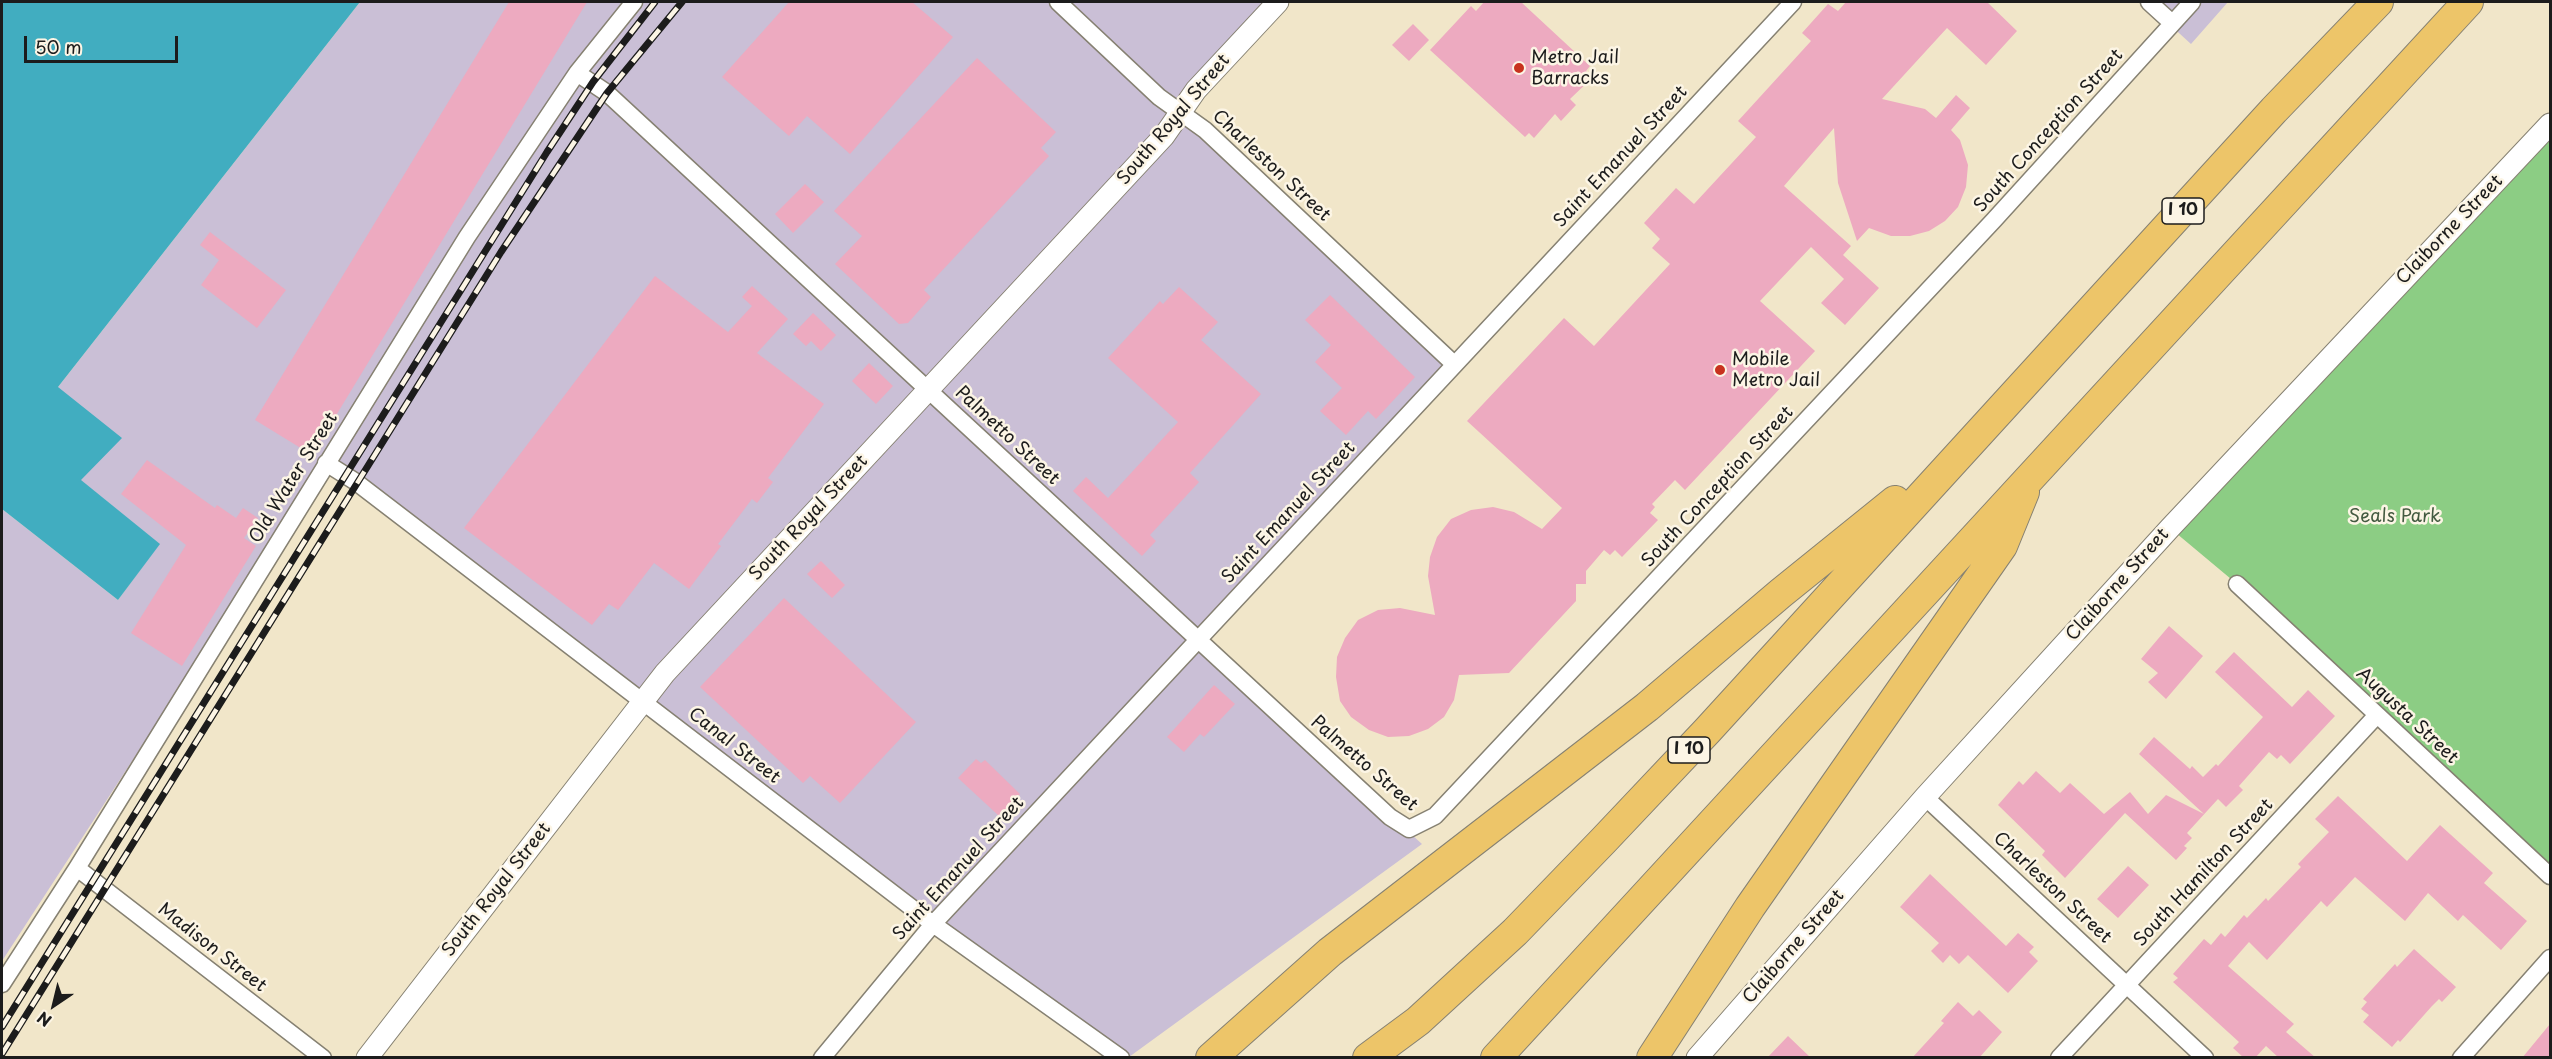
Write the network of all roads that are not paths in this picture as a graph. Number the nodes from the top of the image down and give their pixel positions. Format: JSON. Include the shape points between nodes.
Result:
{"nodes":[{"id":1,"x":634,"y":2,"type":"edge"},
{"id":2,"x":1058,"y":2,"type":"edge"},
{"id":3,"x":1278,"y":2,"type":"edge"},
{"id":4,"x":1793,"y":2,"type":"edge"},
{"id":5,"x":2149,"y":2,"type":"edge"},
{"id":6,"x":2192,"y":2,"type":"edge"},
{"id":7,"x":2378,"y":2,"type":"edge"},
{"id":8,"x":2468,"y":2,"type":"edge"},
{"id":9,"x":2172,"y":24,"type":"junction"},
{"id":10,"x":576,"y":73,"type":"junction"},
{"id":11,"x":1180,"y":113,"type":"junction"},
{"id":12,"x":2550,"y":124,"type":"edge"},
{"id":13,"x":1454,"y":364,"type":"junction"},
{"id":14,"x":928,"y":389,"type":"junction"},
{"id":15,"x":1989,"y":422,"type":"junction"},
{"id":16,"x":326,"y":463,"type":"junction"},
{"id":17,"x":2031,"y":475,"type":"junction"},
{"id":18,"x":2236,"y":584,"type":"dead end"},
{"id":19,"x":1198,"y":640,"type":"junction"},
{"id":20,"x":643,"y":701,"type":"junction"},
{"id":21,"x":2377,"y":715,"type":"junction"},
{"id":22,"x":1925,"y":797,"type":"junction"},
{"id":23,"x":1409,"y":829,"type":"joint"},
{"id":24,"x":77,"y":868,"type":"junction"},
{"id":25,"x":2550,"y":876,"type":"edge"},
{"id":26,"x":933,"y":924,"type":"junction"},
{"id":27,"x":2550,"y":957,"type":"edge"},
{"id":28,"x":2,"y":984,"type":"edge"},
{"id":29,"x":2127,"y":985,"type":"junction"},
{"id":30,"x":323,"y":1058,"type":"edge"},
{"id":31,"x":368,"y":1058,"type":"edge"},
{"id":32,"x":822,"y":1058,"type":"edge"},
{"id":33,"x":1121,"y":1058,"type":"edge"},
{"id":34,"x":1211,"y":1058,"type":"edge"},
{"id":35,"x":1368,"y":1058,"type":"edge"},
{"id":36,"x":1496,"y":1058,"type":"edge"},
{"id":37,"x":1652,"y":1058,"type":"edge"},
{"id":38,"x":1697,"y":1058,"type":"edge"},
{"id":39,"x":2059,"y":1058,"type":"edge"},
{"id":40,"x":2205,"y":1058,"type":"edge"},
{"id":41,"x":2461,"y":1058,"type":"edge"}],
"edges":[{"from":1,"to":10,"type":"street","name":"Old Water Street"},
{"from":2,"to":11,"type":"street","name":"Charleston Street"},
{"from":3,"to":11,"type":"street","name":"South Royal Street","via":[[1196,90]]},
{"from":4,"to":13,"type":"street","name":"Saint Emanuel Street"},
{"from":5,"to":9,"type":"street"},
{"from":6,"to":9,"type":"street","name":"South Conception Street"},
{"from":7,"to":15,"type":"highway","number":"I 10"},
{"from":8,"to":17,"type":"highway"},
{"from":9,"to":23,"type":"street","name":"South Conception Street","via":[[1986,229],[1435,816]]},
{"from":10,"to":14,"type":"street","name":"Palmetto Street","via":[[607,93]]},
{"from":10,"to":16,"type":"street","name":"Old Water Street","via":[[466,237]]},
{"from":11,"to":13,"type":"street","name":"Charleston Street","via":[[1205,130]]},
{"from":11,"to":14,"type":"street","name":"South Royal Street","via":[[1164,136]]},
{"from":12,"to":22,"type":"street","name":"Claiborne Street","via":[[2170,528]]},
{"from":13,"to":19,"type":"street","name":"Saint Emanuel Street"},
{"from":14,"to":19,"type":"street","name":"Palmetto Street"},
{"from":14,"to":20,"type":"street","name":"South Royal Street"},
{"from":15,"to":34,"type":"highway","via":[[1647,707],[1330,951]]},
{"from":15,"to":35,"type":"highway","number":"I 10","via":[[1531,916],[1418,1021]]},
{"from":16,"to":20,"type":"street","name":"Canal Street"},
{"from":16,"to":24,"type":"street","name":"Old Water Street"},
{"from":17,"to":36,"type":"highway"},
{"from":17,"to":37,"type":"highway","via":[[2002,546],[1750,907]]},
{"from":18,"to":21,"type":"street","name":"Augusta Street"},
{"from":19,"to":23,"type":"street","name":"Palmetto Street","via":[[1390,817]]},
{"from":19,"to":26,"type":"street","name":"Saint Emanuel Street"},
{"from":20,"to":26,"type":"street","name":"Canal Street"},
{"from":20,"to":31,"type":"street","name":"South Royal Street"},
{"from":21,"to":25,"type":"street","name":"Augusta Street"},
{"from":21,"to":29,"type":"street","name":"South Hamilton Street"},
{"from":22,"to":29,"type":"street","name":"Charleston Street"},
{"from":22,"to":38,"type":"street","name":"Claiborne Street"},
{"from":24,"to":28,"type":"street","name":"Old Water Street"},
{"from":24,"to":30,"type":"street","name":"Madison Street"},
{"from":26,"to":32,"type":"street","name":"Saint Emanuel Street"},
{"from":26,"to":33,"type":"street","name":"Canal Street"},
{"from":27,"to":41,"type":"street"},
{"from":29,"to":39,"type":"street","name":"South Hamilton Street"},
{"from":29,"to":40,"type":"street","name":"Charleston Street"}]}
